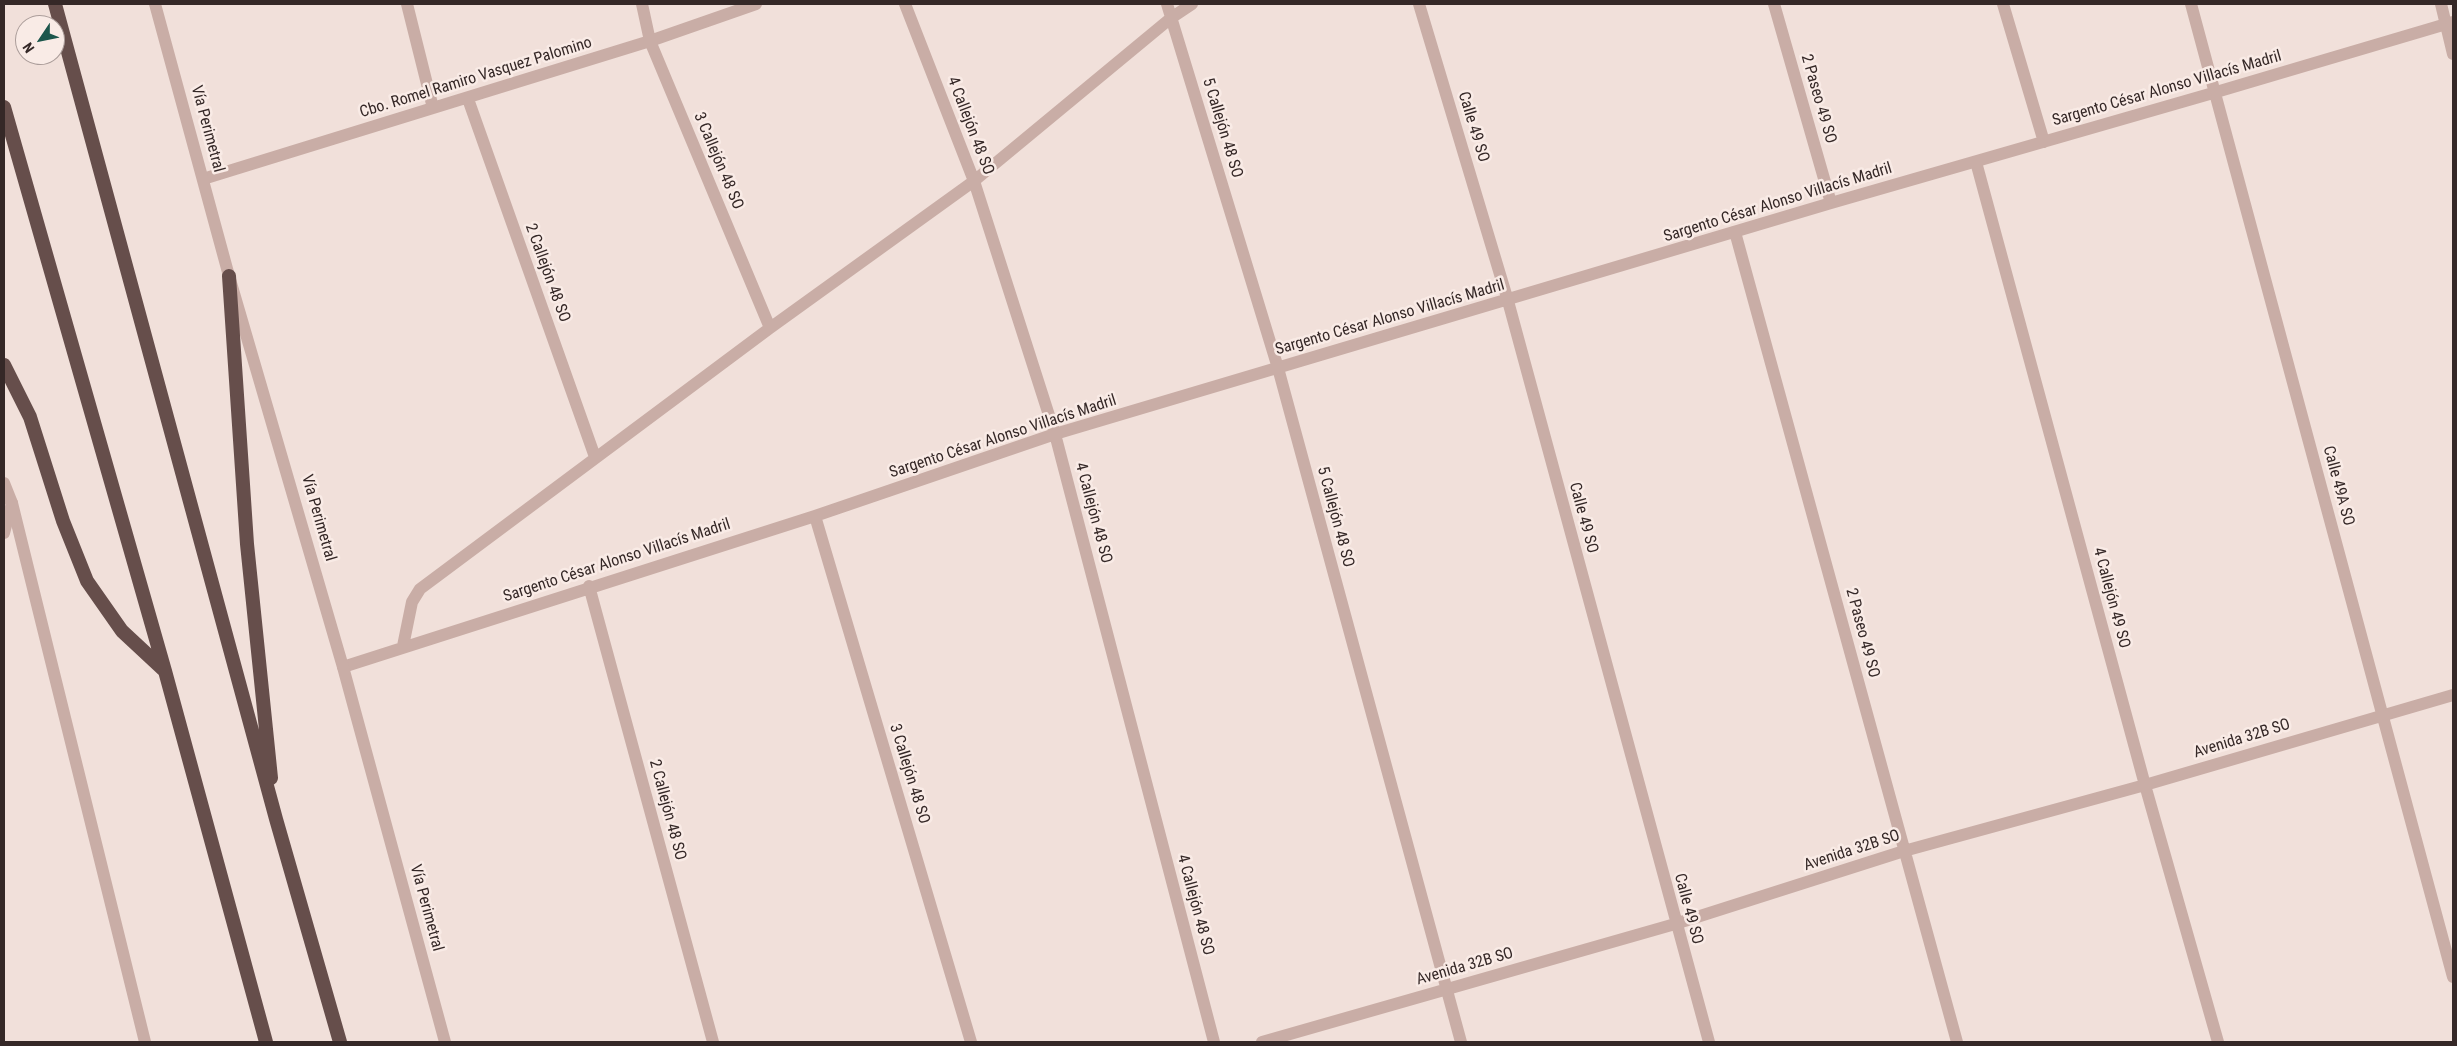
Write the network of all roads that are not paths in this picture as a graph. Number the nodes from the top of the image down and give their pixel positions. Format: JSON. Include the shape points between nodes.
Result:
{"nodes":[{"id":1,"x":55,"y":4,"type":"edge"},
{"id":2,"x":155,"y":4,"type":"edge"},
{"id":3,"x":407,"y":4,"type":"edge"},
{"id":4,"x":642,"y":4,"type":"edge"},
{"id":5,"x":756,"y":4,"type":"edge"},
{"id":6,"x":905,"y":4,"type":"edge"},
{"id":7,"x":1167,"y":4,"type":"edge"},
{"id":8,"x":1192,"y":4,"type":"edge"},
{"id":9,"x":1419,"y":4,"type":"edge"},
{"id":10,"x":1774,"y":4,"type":"edge"},
{"id":11,"x":2003,"y":4,"type":"edge"},
{"id":12,"x":2190,"y":4,"type":"edge"},
{"id":13,"x":2441,"y":4,"type":"edge"},
{"id":14,"x":1171,"y":18,"type":"junction"},
{"id":15,"x":2449,"y":23,"type":"edge"},
{"id":16,"x":650,"y":41,"type":"junction"},
{"id":17,"x":2453,"y":54,"type":"edge"},
{"id":18,"x":2213,"y":93,"type":"junction"},
{"id":19,"x":468,"y":98,"type":"junction"},
{"id":20,"x":4,"y":107,"type":"edge"},
{"id":21,"x":433,"y":108,"type":"junction"},
{"id":22,"x":2044,"y":142,"type":"junction"},
{"id":23,"x":1976,"y":162,"type":"junction"},
{"id":24,"x":203,"y":179,"type":"junction"},
{"id":25,"x":974,"y":181,"type":"junction"},
{"id":26,"x":1831,"y":203,"type":"junction"},
{"id":27,"x":1736,"y":232,"type":"junction"},
{"id":28,"x":229,"y":276,"type":"junction"},
{"id":29,"x":1508,"y":300,"type":"junction"},
{"id":30,"x":770,"y":328,"type":"junction"},
{"id":31,"x":4,"y":365,"type":"edge"},
{"id":32,"x":1278,"y":368,"type":"junction"},
{"id":33,"x":1056,"y":434,"type":"junction"},
{"id":34,"x":595,"y":457,"type":"junction"},
{"id":35,"x":4,"y":482,"type":"edge"},
{"id":36,"x":8,"y":500,"type":"edge"},
{"id":37,"x":815,"y":516,"type":"junction"},
{"id":38,"x":4,"y":533,"type":"edge"},
{"id":39,"x":589,"y":586,"type":"junction"},
{"id":40,"x":403,"y":646,"type":"junction"},
{"id":41,"x":343,"y":667,"type":"junction"},
{"id":42,"x":165,"y":671,"type":"junction"},
{"id":43,"x":2453,"y":695,"type":"edge"},
{"id":44,"x":2384,"y":714,"type":"junction"},
{"id":45,"x":2145,"y":785,"type":"junction"},
{"id":46,"x":276,"y":819,"type":"junction"},
{"id":47,"x":1904,"y":851,"type":"junction"},
{"id":48,"x":1675,"y":924,"type":"junction"},
{"id":49,"x":2453,"y":977,"type":"edge"},
{"id":50,"x":1447,"y":989,"type":"junction"},
{"id":51,"x":145,"y":1042,"type":"edge"},
{"id":52,"x":266,"y":1042,"type":"edge"},
{"id":53,"x":340,"y":1042,"type":"edge"},
{"id":54,"x":445,"y":1042,"type":"edge"},
{"id":55,"x":713,"y":1042,"type":"edge"},
{"id":56,"x":971,"y":1042,"type":"edge"},
{"id":57,"x":1214,"y":1042,"type":"edge"},
{"id":58,"x":1262,"y":1042,"type":"edge"},
{"id":59,"x":1462,"y":1042,"type":"edge"},
{"id":60,"x":1708,"y":1042,"type":"edge"},
{"id":61,"x":1957,"y":1042,"type":"edge"},
{"id":62,"x":2218,"y":1042,"type":"edge"}],
"edges":[{"from":1,"to":46,"type":"highway"},
{"from":2,"to":24,"type":"street","name":"Vía Perimetral"},
{"from":3,"to":21,"type":"street"},
{"from":4,"to":16,"type":"street","name":"3 Callejón 48 SO"},
{"from":5,"to":16,"type":"street","name":"Cbo. Romel Ramiro Vasquez Palomino"},
{"from":6,"to":25,"type":"street","name":"4 Callejón 48 SO"},
{"from":7,"to":14,"type":"street","name":"5 Callejón 48 SO"},
{"from":8,"to":14,"type":"street"},
{"from":9,"to":29,"type":"street","name":"Calle 49 SO"},
{"from":10,"to":26,"type":"street","name":"2 Paseo 49 SO"},
{"from":11,"to":22,"type":"street"},
{"from":12,"to":18,"type":"street","name":"Calle 49A SO"},
{"from":13,"to":15,"type":"street"},
{"from":14,"to":25,"type":"street"},
{"from":14,"to":32,"type":"street","name":"5 Callejón 48 SO"},
{"from":15,"to":17,"type":"street"},
{"from":15,"to":18,"type":"street","name":"Sargento César Alonso Villacís Madril"},
{"from":16,"to":19,"type":"street","name":"Cbo. Romel Ramiro Vasquez Palomino"},
{"from":16,"to":30,"type":"street","name":"3 Callejón 48 SO"},
{"from":18,"to":22,"type":"street","name":"Sargento César Alonso Villacís Madril"},
{"from":18,"to":44,"type":"street","name":"Calle 49A SO"},
{"from":19,"to":21,"type":"street","name":"Cbo. Romel Ramiro Vasquez Palomino"},
{"from":19,"to":34,"type":"street","name":"2 Callejón 48 SO"},
{"from":20,"to":42,"type":"highway"},
{"from":21,"to":24,"type":"street","name":"Cbo. Romel Ramiro Vasquez Palomino"},
{"from":22,"to":23,"type":"street","name":"Sargento César Alonso Villacís Madril"},
{"from":23,"to":26,"type":"street","name":"Sargento César Alonso Villacís Madril"},
{"from":23,"to":45,"type":"street","name":"4 Callejón 49 SO"},
{"from":24,"to":28,"type":"street","name":"Vía Perimetral"},
{"from":25,"to":30,"type":"street"},
{"from":25,"to":33,"type":"street","name":"4 Callejón 48 SO"},
{"from":26,"to":27,"type":"street","name":"Sargento César Alonso Villacís Madril"},
{"from":27,"to":29,"type":"street","name":"Sargento César Alonso Villacís Madril"},
{"from":27,"to":47,"type":"street","name":"2 Paseo 49 SO"},
{"from":28,"to":41,"type":"street","name":"Vía Perimetral"},
{"from":28,"to":46,"type":"highway","via":[[247,544]]},
{"from":29,"to":32,"type":"street","name":"Sargento César Alonso Villacís Madril"},
{"from":29,"to":48,"type":"street","name":"Calle 49 SO"},
{"from":30,"to":34,"type":"street"},
{"from":31,"to":42,"type":"highway","via":[[30,417],[63,521],[88,581],[122,631]]},
{"from":32,"to":33,"type":"street","name":"Sargento César Alonso Villacís Madril"},
{"from":32,"to":50,"type":"street","name":"5 Callejón 48 SO"},
{"from":33,"to":37,"type":"street","name":"Sargento César Alonso Villacís Madril"},
{"from":33,"to":57,"type":"street","name":"4 Callejón 48 SO"},
{"from":34,"to":40,"type":"street","via":[[420,589],[412,602]]},
{"from":35,"to":36,"type":"street"},
{"from":36,"to":38,"type":"street"},
{"from":36,"to":51,"type":"street"},
{"from":37,"to":39,"type":"street","name":"Sargento César Alonso Villacís Madril"},
{"from":37,"to":56,"type":"street","name":"3 Callejón 48 SO"},
{"from":39,"to":40,"type":"street","name":"Sargento César Alonso Villacís Madril"},
{"from":39,"to":55,"type":"street","name":"2 Callejón 48 SO"},
{"from":40,"to":41,"type":"street","name":"Sargento César Alonso Villacís Madril"},
{"from":41,"to":54,"type":"street","name":"Vía Perimetral"},
{"from":42,"to":52,"type":"highway"},
{"from":43,"to":44,"type":"street","name":"Avenida 32B SO"},
{"from":44,"to":45,"type":"street","name":"Avenida 32B SO"},
{"from":44,"to":49,"type":"street","name":"Calle 49A SO"},
{"from":45,"to":47,"type":"street","name":"Avenida 32B SO"},
{"from":45,"to":62,"type":"street","name":"4 Callejón 49 SO"},
{"from":46,"to":53,"type":"highway"},
{"from":47,"to":48,"type":"street","name":"Avenida 32B SO"},
{"from":47,"to":61,"type":"street","name":"2 Paseo 49 SO"},
{"from":48,"to":50,"type":"street","name":"Avenida 32B SO"},
{"from":48,"to":60,"type":"street","name":"Calle 49 SO"},
{"from":50,"to":58,"type":"street","name":"Avenida 32B SO"},
{"from":50,"to":59,"type":"street","name":"5 Callejón 48 SO"}]}
